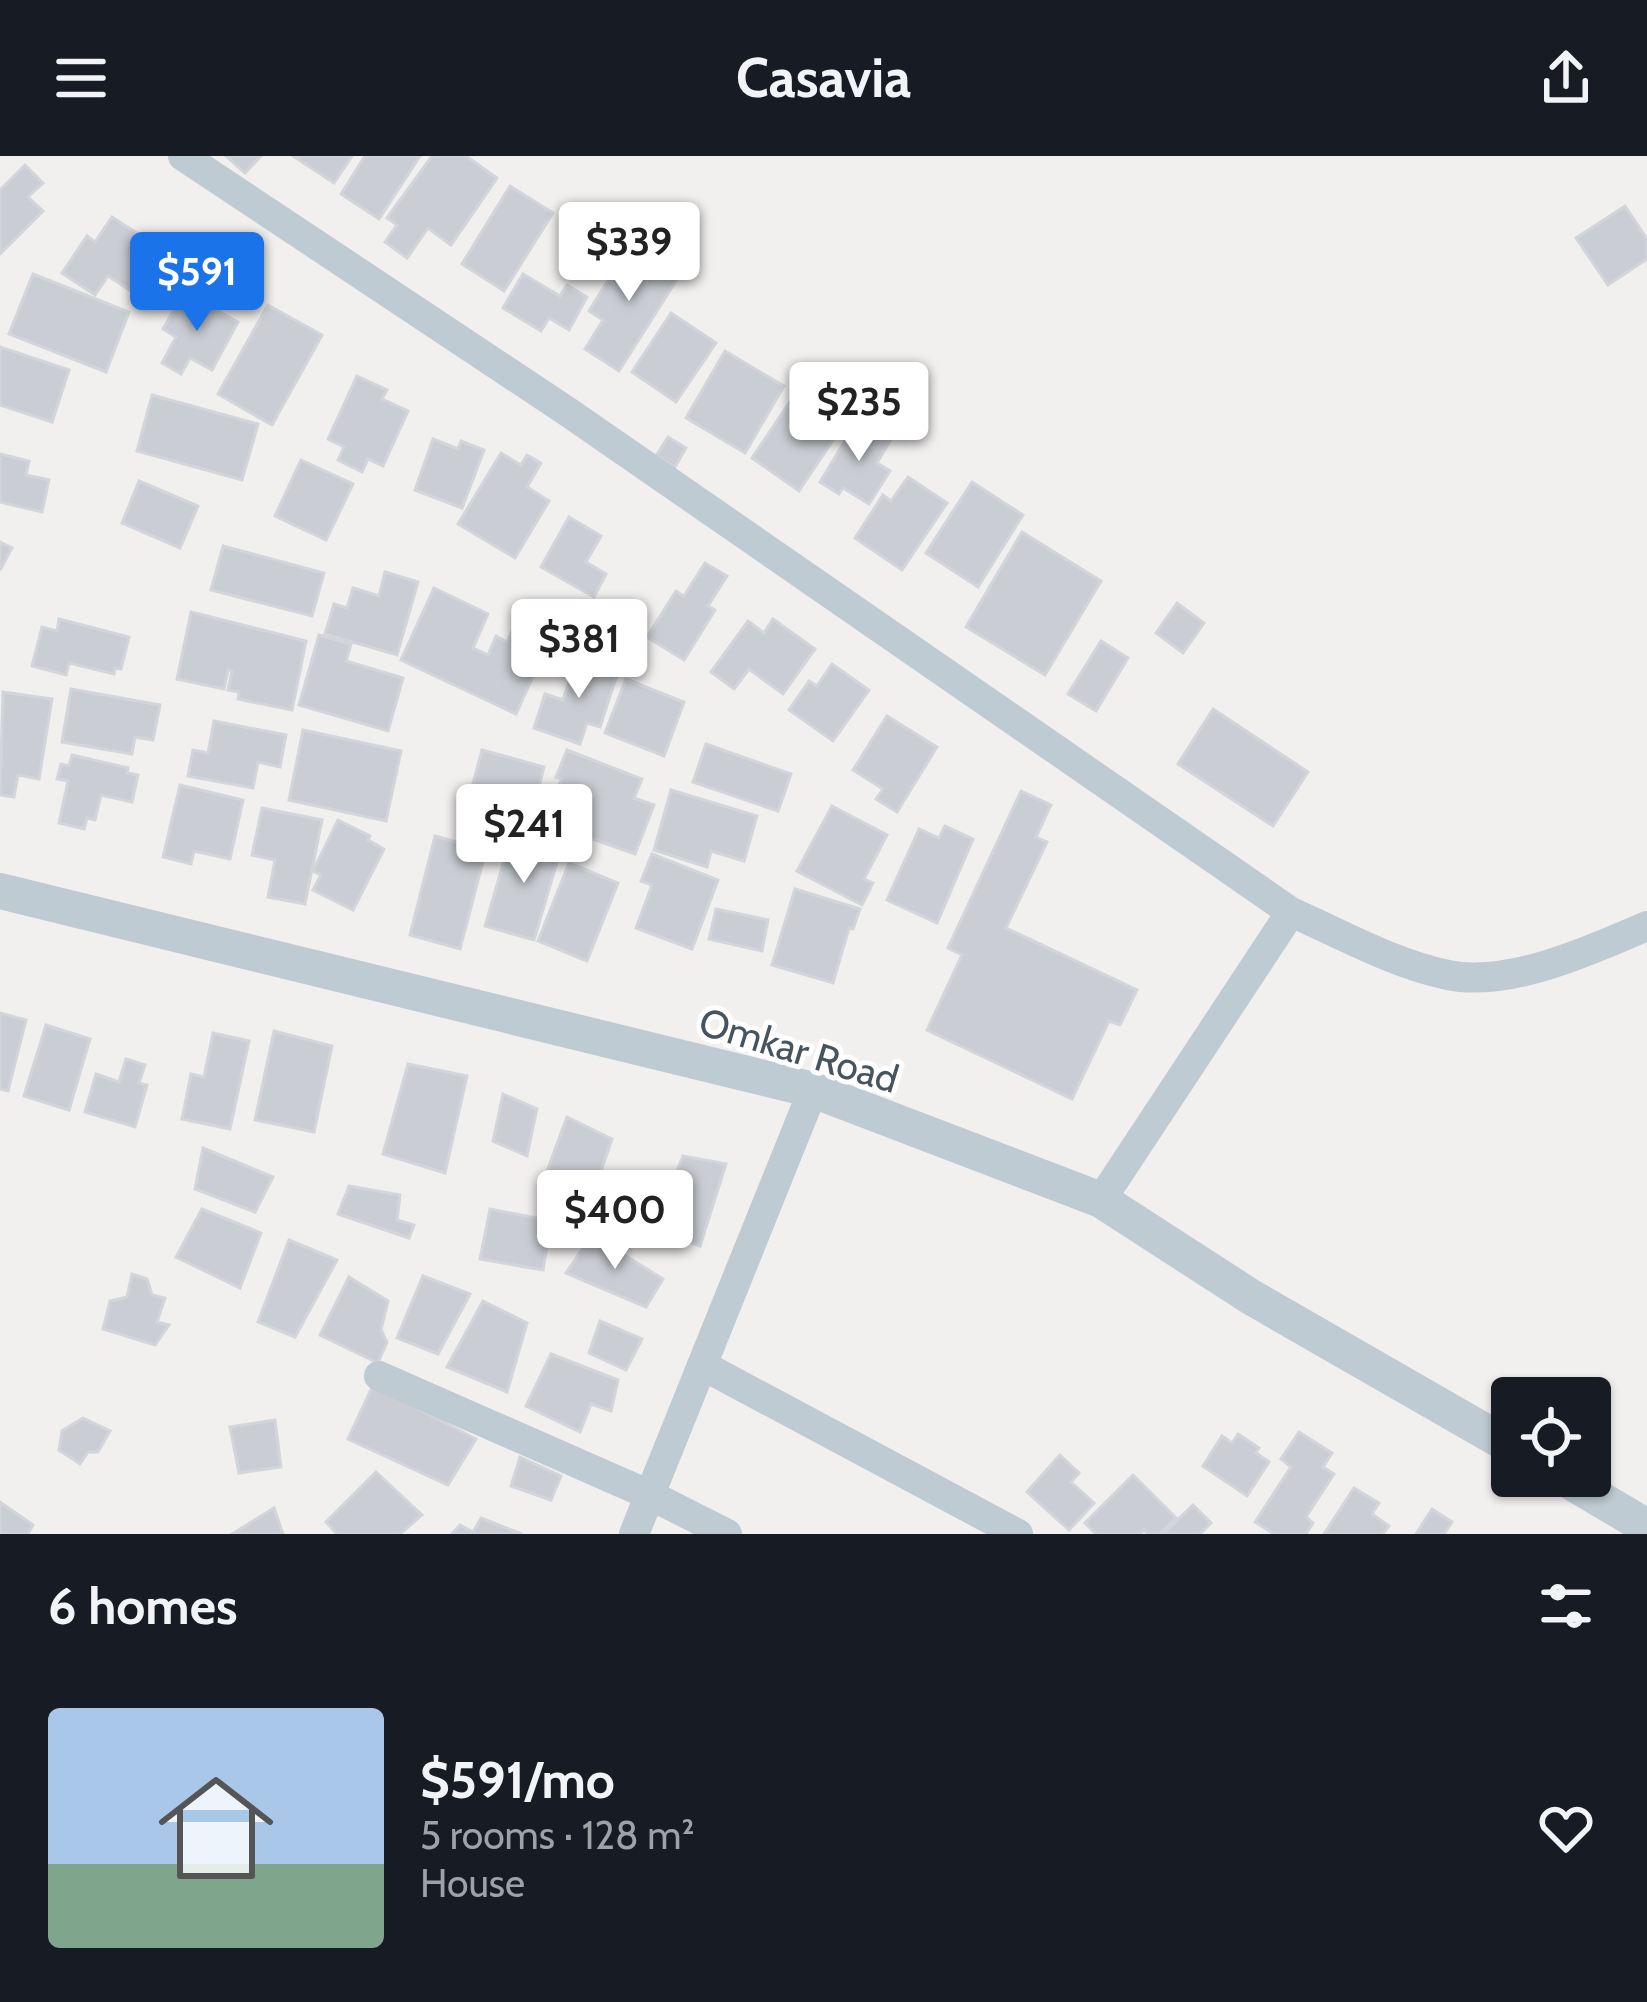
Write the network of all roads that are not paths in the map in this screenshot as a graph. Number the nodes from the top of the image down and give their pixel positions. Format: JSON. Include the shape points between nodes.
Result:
{"nodes":[{"id":1,"x":183,"y":156,"type":"edge"},
{"id":2,"x":0,"y":891,"type":"edge"},
{"id":3,"x":1291,"y":912,"type":"junction"},
{"id":4,"x":1647,"y":926,"type":"edge"},
{"id":5,"x":813,"y":1090,"type":"junction"},
{"id":6,"x":1101,"y":1200,"type":"junction"},
{"id":7,"x":702,"y":1365,"type":"junction"},
{"id":8,"x":379,"y":1376,"type":"dead end"},
{"id":9,"x":1491,"y":1435,"type":"edge"},
{"id":10,"x":652,"y":1496,"type":"junction"},
{"id":11,"x":1596,"y":1497,"type":"edge"},
{"id":12,"x":1647,"y":1527,"type":"edge"},
{"id":13,"x":634,"y":1534,"type":"edge"},
{"id":14,"x":727,"y":1534,"type":"edge"},
{"id":15,"x":1018,"y":1534,"type":"edge"}],
"edges":[{"from":1,"to":3,"type":"street"},
{"from":2,"to":5,"type":"street","name":"Omkar Road"},
{"from":3,"to":4,"type":"street","via":[[1452,976],[1509,976]]},
{"from":3,"to":6,"type":"street"},
{"from":5,"to":6,"type":"street","name":"Omkar Road"},
{"from":5,"to":7,"type":"street"},
{"from":6,"to":9,"type":"street","name":"Omkar Road"},
{"from":7,"to":10,"type":"street"},
{"from":7,"to":15,"type":"street"},
{"from":8,"to":10,"type":"street"},
{"from":10,"to":13,"type":"street"},
{"from":10,"to":14,"type":"street"},
{"from":11,"to":12,"type":"street"}]}
